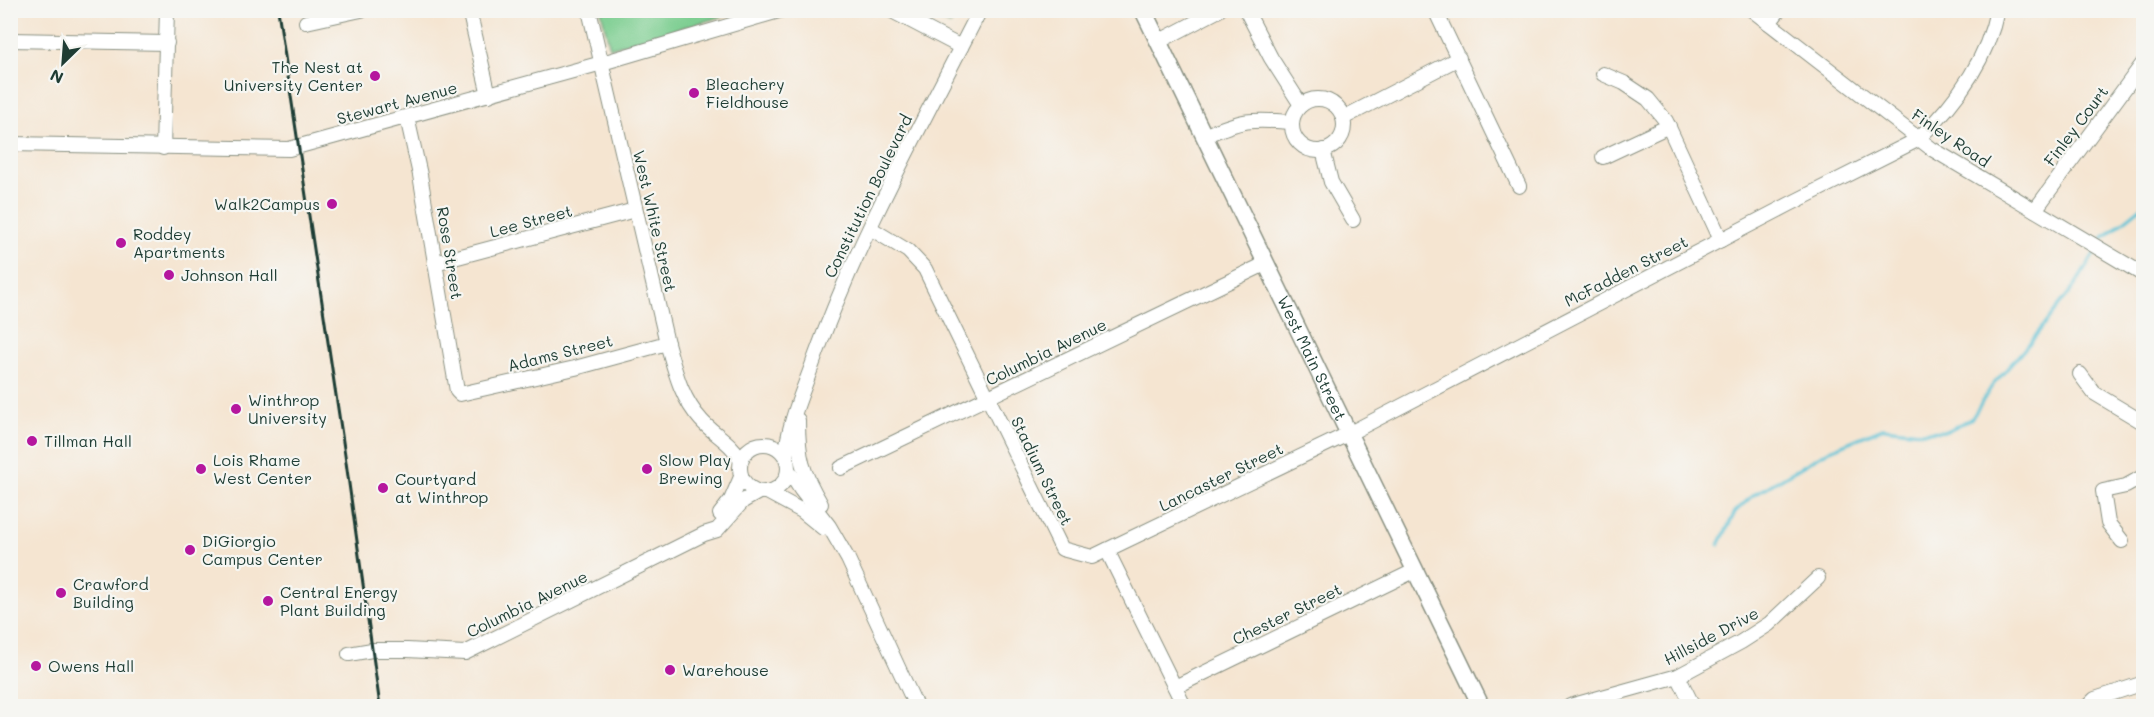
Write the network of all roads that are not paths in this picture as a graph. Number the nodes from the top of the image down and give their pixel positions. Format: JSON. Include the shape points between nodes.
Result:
{"nodes":[{"id":1,"x":167,"y":10,"type":"edge"},
{"id":2,"x":361,"y":10,"type":"edge"},
{"id":3,"x":469,"y":10,"type":"edge"},
{"id":4,"x":589,"y":10,"type":"edge"},
{"id":5,"x":782,"y":10,"type":"edge"},
{"id":6,"x":890,"y":10,"type":"edge"},
{"id":7,"x":980,"y":10,"type":"edge"},
{"id":8,"x":1143,"y":10,"type":"edge"},
{"id":9,"x":1219,"y":10,"type":"edge"},
{"id":10,"x":1246,"y":10,"type":"edge"},
{"id":11,"x":1435,"y":10,"type":"edge"},
{"id":12,"x":1752,"y":10,"type":"edge"},
{"id":13,"x":1779,"y":10,"type":"edge"},
{"id":14,"x":1997,"y":10,"type":"edge"},
{"id":15,"x":306,"y":22,"type":"dead end"},
{"id":16,"x":1769,"y":23,"type":"junction"},
{"id":17,"x":10,"y":40,"type":"edge"},
{"id":18,"x":1158,"y":42,"type":"junction"},
{"id":19,"x":167,"y":43,"type":"junction"},
{"id":20,"x":961,"y":47,"type":"junction"},
{"id":21,"x":1459,"y":58,"type":"junction"},
{"id":22,"x":2144,"y":62,"type":"edge"},
{"id":23,"x":602,"y":63,"type":"junction"},
{"id":24,"x":1603,"y":74,"type":"dead end"},
{"id":25,"x":489,"y":95,"type":"junction"},
{"id":26,"x":1302,"y":105,"type":"junction"},
{"id":27,"x":407,"y":117,"type":"junction"},
{"id":28,"x":1343,"y":118,"type":"junction"},
{"id":29,"x":1292,"y":123,"type":"junction"},
{"id":30,"x":1669,"y":126,"type":"junction"},
{"id":31,"x":1204,"y":136,"type":"junction"},
{"id":32,"x":1919,"y":139,"type":"junction"},
{"id":33,"x":10,"y":144,"type":"edge"},
{"id":34,"x":163,"y":148,"type":"junction"},
{"id":35,"x":1323,"y":150,"type":"junction"},
{"id":36,"x":1603,"y":157,"type":"dead end"},
{"id":37,"x":1519,"y":186,"type":"dead end"},
{"id":38,"x":635,"y":210,"type":"junction"},
{"id":39,"x":2035,"y":210,"type":"junction"},
{"id":40,"x":1353,"y":220,"type":"dead end"},
{"id":41,"x":870,"y":228,"type":"junction"},
{"id":42,"x":1721,"y":240,"type":"junction"},
{"id":43,"x":435,"y":263,"type":"junction"},
{"id":44,"x":1265,"y":264,"type":"junction"},
{"id":45,"x":2144,"y":275,"type":"edge"},
{"id":46,"x":667,"y":342,"type":"junction"},
{"id":47,"x":2080,"y":374,"type":"dead end"},
{"id":48,"x":460,"y":394,"type":"joint"},
{"id":49,"x":987,"y":399,"type":"junction"},
{"id":50,"x":799,"y":404,"type":"junction"},
{"id":51,"x":2144,"y":423,"type":"edge"},
{"id":52,"x":709,"y":429,"type":"junction"},
{"id":53,"x":1348,"y":434,"type":"junction"},
{"id":54,"x":760,"y":445,"type":"junction"},
{"id":55,"x":786,"y":456,"type":"junction"},
{"id":56,"x":741,"y":461,"type":"junction"},
{"id":57,"x":841,"y":468,"type":"dead end"},
{"id":58,"x":789,"y":471,"type":"junction"},
{"id":59,"x":2144,"y":476,"type":"edge"},
{"id":60,"x":741,"y":477,"type":"junction"},
{"id":61,"x":763,"y":492,"type":"junction"},
{"id":62,"x":829,"y":526,"type":"junction"},
{"id":63,"x":708,"y":532,"type":"junction"},
{"id":64,"x":837,"y":539,"type":"junction"},
{"id":65,"x":2122,"y":541,"type":"dead end"},
{"id":66,"x":1107,"y":550,"type":"junction"},
{"id":67,"x":1414,"y":571,"type":"junction"},
{"id":68,"x":1818,"y":578,"type":"dead end"},
{"id":69,"x":349,"y":654,"type":"dead end"},
{"id":70,"x":1678,"y":676,"type":"junction"},
{"id":71,"x":2144,"y":683,"type":"edge"},
{"id":72,"x":1175,"y":687,"type":"junction"},
{"id":73,"x":916,"y":706,"type":"edge"},
{"id":74,"x":1184,"y":706,"type":"edge"},
{"id":75,"x":1481,"y":706,"type":"edge"},
{"id":76,"x":1570,"y":706,"type":"edge"},
{"id":77,"x":1693,"y":706,"type":"edge"},
{"id":78,"x":2088,"y":706,"type":"edge"}],
"edges":[{"from":1,"to":19,"type":"street"},
{"from":2,"to":15,"type":"street"},
{"from":3,"to":25,"type":"street"},
{"from":4,"to":23,"type":"street","name":"West White Street"},
{"from":5,"to":23,"type":"street","name":"Stewart Avenue"},
{"from":6,"to":20,"type":"street"},
{"from":7,"to":20,"type":"street","name":"Constitution Boulevard"},
{"from":8,"to":18,"type":"main road","name":"West Main Street"},
{"from":9,"to":18,"type":"street"},
{"from":10,"to":26,"type":"street"},
{"from":11,"to":21,"type":"street"},
{"from":12,"to":16,"type":"street","name":"Finley Road"},
{"from":13,"to":16,"type":"street"},
{"from":14,"to":32,"type":"street","via":[[1989,43],[1974,71]]},
{"from":16,"to":32,"type":"street","name":"Finley Road"},
{"from":17,"to":19,"type":"street"},
{"from":18,"to":31,"type":"main road","name":"West Main Street"},
{"from":19,"to":34,"type":"street"},
{"from":20,"to":41,"type":"street","name":"Constitution Boulevard"},
{"from":21,"to":28,"type":"street"},
{"from":21,"to":37,"type":"street"},
{"from":22,"to":39,"type":"street","name":"Finley Court"},
{"from":23,"to":25,"type":"street","name":"Stewart Avenue"},
{"from":23,"to":38,"type":"street","name":"West White Street"},
{"from":24,"to":30,"type":"street","via":[[1648,99]]},
{"from":25,"to":27,"type":"street","name":"Stewart Avenue"},
{"from":26,"to":28,"type":"street","via":[[1321,99],[1338,109]]},
{"from":26,"to":29,"type":"street"},
{"from":27,"to":34,"type":"street","name":"Stewart Avenue","via":[[289,149]]},
{"from":27,"to":43,"type":"street","name":"Rose Street"},
{"from":28,"to":35,"type":"street","via":[[1341,138]]},
{"from":29,"to":31,"type":"street","via":[[1248,120]]},
{"from":29,"to":35,"type":"street","via":[[1298,142],[1305,148]]},
{"from":30,"to":36,"type":"street"},
{"from":30,"to":42,"type":"street"},
{"from":31,"to":44,"type":"main road","name":"West Main Street"},
{"from":32,"to":39,"type":"street","name":"Finley Road"},
{"from":32,"to":42,"type":"street","name":"McFadden Street"},
{"from":33,"to":34,"type":"street","name":"Stewart Avenue"},
{"from":35,"to":40,"type":"street","via":[[1331,182]]},
{"from":38,"to":43,"type":"street","name":"Lee Street"},
{"from":38,"to":46,"type":"street","name":"West White Street"},
{"from":39,"to":45,"type":"street","name":"Finley Road"},
{"from":41,"to":49,"type":"street","name":"Stadium Street","via":[[908,251],[925,269]]},
{"from":41,"to":50,"type":"street","name":"Constitution Boulevard","via":[[839,293]]},
{"from":42,"to":53,"type":"street","name":"McFadden Street"},
{"from":43,"to":48,"type":"street","name":"Rose Street"},
{"from":44,"to":49,"type":"street","name":"Columbia Avenue"},
{"from":44,"to":53,"type":"main road","name":"West Main Street"},
{"from":46,"to":48,"type":"street","name":"Adams Street"},
{"from":46,"to":52,"type":"street","name":"West White Street","via":[[681,390]]},
{"from":47,"to":51,"type":"street","via":[[2094,393]]},
{"from":49,"to":57,"type":"street","name":"Columbia Avenue"},
{"from":49,"to":66,"type":"street","name":"Stadium Street","via":[[1062,549],[1092,557]]},
{"from":50,"to":54,"type":"street","name":"Constitution Boulevard","via":[[779,434]]},
{"from":50,"to":55,"type":"street","name":"Constitution Boulevard"},
{"from":50,"to":62,"type":"street","via":[[801,463]]},
{"from":52,"to":54,"type":"street","name":"West White Street","via":[[737,443]]},
{"from":52,"to":56,"type":"street","name":"West White Street","via":[[733,448]]},
{"from":53,"to":66,"type":"street","name":"Lancaster Street"},
{"from":53,"to":67,"type":"main road","name":"West Main Street"},
{"from":54,"to":55,"type":"street","via":[[774,445]]},
{"from":54,"to":56,"type":"street","name":"Constitution Boulevard","via":[[744,453]]},
{"from":55,"to":58,"type":"street","name":"Constitution Boulevard"},
{"from":56,"to":60,"type":"street"},
{"from":58,"to":61,"type":"street","via":[[782,486]]},
{"from":58,"to":62,"type":"street","name":"Constitution Boulevard"},
{"from":59,"to":65,"type":"street","via":[[2126,486],[2103,491],[2108,523]]},
{"from":60,"to":61,"type":"street","name":"Constitution Boulevard","via":[[745,484]]},
{"from":60,"to":63,"type":"street","name":"Columbia Avenue","via":[[731,500]]},
{"from":61,"to":63,"type":"street","name":"Columbia Avenue","via":[[743,501],[717,530]]},
{"from":61,"to":64,"type":"street","name":"Constitution Boulevard","via":[[802,510]]},
{"from":62,"to":64,"type":"street","name":"Constitution Boulevard"},
{"from":63,"to":69,"type":"street","name":"Columbia Avenue","via":[[465,653],[407,650]]},
{"from":64,"to":73,"type":"street","name":"Constitution Boulevard"},
{"from":66,"to":72,"type":"street"},
{"from":67,"to":72,"type":"street","name":"Chester Street"},
{"from":67,"to":75,"type":"main road","name":"West Main Street"},
{"from":68,"to":70,"type":"street","name":"Hillside Drive","via":[[1769,624]]},
{"from":70,"to":76,"type":"street","name":"Hillside Drive"},
{"from":70,"to":77,"type":"street"},
{"from":71,"to":78,"type":"street","via":[[2102,696]]},
{"from":72,"to":74,"type":"street"}]}
